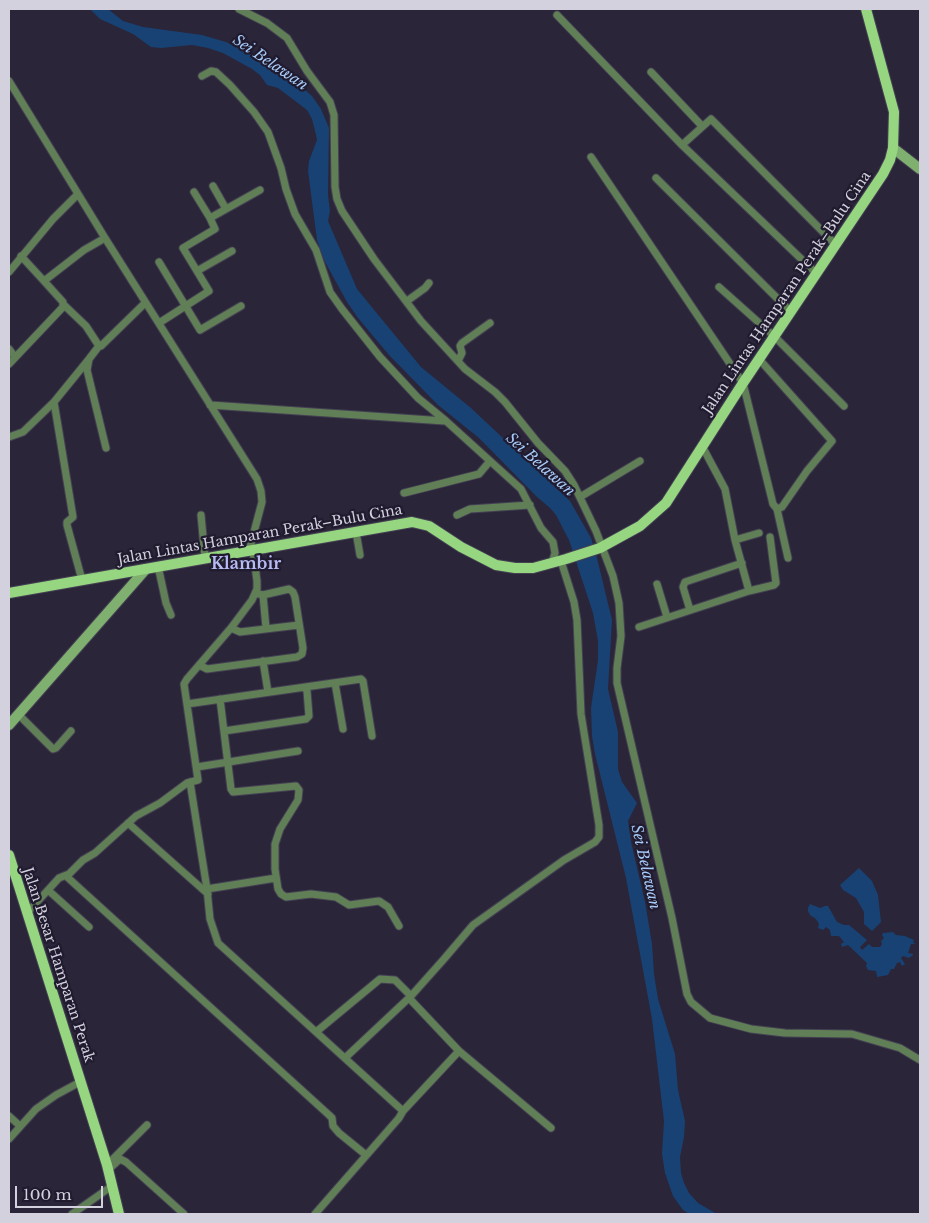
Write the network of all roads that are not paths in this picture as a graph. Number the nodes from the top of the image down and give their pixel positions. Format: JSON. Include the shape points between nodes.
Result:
{"nodes":[{"id":1,"x":239,"y":9,"type":"edge"},
{"id":2,"x":866,"y":9,"type":"edge"},
{"id":3,"x":557,"y":15,"type":"dead end"},
{"id":4,"x":651,"y":72,"type":"dead end"},
{"id":5,"x":202,"y":76,"type":"dead end"},
{"id":6,"x":9,"y":82,"type":"edge"},
{"id":7,"x":702,"y":126,"type":"junction"},
{"id":8,"x":682,"y":145,"type":"junction"},
{"id":9,"x":893,"y":148,"type":"junction"},
{"id":10,"x":590,"y":157,"type":"dead end"},
{"id":11,"x":920,"y":169,"type":"edge"},
{"id":12,"x":656,"y":178,"type":"dead end"},
{"id":13,"x":213,"y":186,"type":"dead end"},
{"id":14,"x":260,"y":190,"type":"dead end"},
{"id":15,"x":194,"y":192,"type":"dead end"},
{"id":16,"x":78,"y":194,"type":"junction"},
{"id":17,"x":226,"y":209,"type":"junction"},
{"id":18,"x":210,"y":218,"type":"junction"},
{"id":19,"x":105,"y":238,"type":"junction"},
{"id":20,"x":836,"y":245,"type":"junction"},
{"id":21,"x":232,"y":251,"type":"dead end"},
{"id":22,"x":21,"y":256,"type":"junction"},
{"id":23,"x":158,"y":262,"type":"dead end"},
{"id":24,"x":11,"y":263,"type":"edge"},
{"id":25,"x":197,"y":271,"type":"junction"},
{"id":26,"x":9,"y":272,"type":"edge"},
{"id":27,"x":816,"y":273,"type":"junction"},
{"id":28,"x":44,"y":280,"type":"junction"},
{"id":29,"x":429,"y":283,"type":"dead end"},
{"id":30,"x":719,"y":287,"type":"dead end"},
{"id":31,"x":407,"y":302,"type":"junction"},
{"id":32,"x":145,"y":303,"type":"junction"},
{"id":33,"x":64,"y":304,"type":"junction"},
{"id":34,"x":241,"y":306,"type":"dead end"},
{"id":35,"x":185,"y":307,"type":"junction"},
{"id":36,"x":791,"y":312,"type":"junction"},
{"id":37,"x":490,"y":323,"type":"dead end"},
{"id":38,"x":159,"y":324,"type":"junction"},
{"id":39,"x":775,"y":337,"type":"junction"},
{"id":40,"x":99,"y":346,"type":"junction"},
{"id":41,"x":9,"y":349,"type":"edge"},
{"id":42,"x":15,"y":357,"type":"junction"},
{"id":43,"x":89,"y":359,"type":"junction"},
{"id":44,"x":759,"y":359,"type":"junction"},
{"id":45,"x":458,"y":361,"type":"junction"},
{"id":46,"x":9,"y":364,"type":"edge"},
{"id":47,"x":743,"y":383,"type":"junction"},
{"id":48,"x":54,"y":402,"type":"junction"},
{"id":49,"x":210,"y":404,"type":"junction"},
{"id":50,"x":844,"y":406,"type":"dead end"},
{"id":51,"x":446,"y":421,"type":"junction"},
{"id":52,"x":9,"y":437,"type":"edge"},
{"id":53,"x":702,"y":446,"type":"junction"},
{"id":54,"x":106,"y":448,"type":"dead end"},
{"id":55,"x":490,"y":461,"type":"junction"},
{"id":56,"x":640,"y":461,"type":"dead end"},
{"id":57,"x":404,"y":493,"type":"dead end"},
{"id":58,"x":580,"y":497,"type":"junction"},
{"id":59,"x":530,"y":505,"type":"junction"},
{"id":60,"x":778,"y":509,"type":"junction"},
{"id":61,"x":201,"y":515,"type":"dead end"},
{"id":62,"x":457,"y":515,"type":"dead end"},
{"id":63,"x":356,"y":532,"type":"junction"},
{"id":64,"x":759,"y":533,"type":"dead end"},
{"id":65,"x":770,"y":537,"type":"dead end"},
{"id":66,"x":736,"y":540,"type":"junction"},
{"id":67,"x":601,"y":547,"type":"junction"},
{"id":68,"x":251,"y":551,"type":"junction"},
{"id":69,"x":360,"y":556,"type":"dead end"},
{"id":70,"x":205,"y":558,"type":"junction"},
{"id":71,"x":788,"y":558,"type":"dead end"},
{"id":72,"x":559,"y":561,"type":"junction"},
{"id":73,"x":742,"y":563,"type":"junction"},
{"id":74,"x":158,"y":566,"type":"junction"},
{"id":75,"x":146,"y":569,"type":"junction"},
{"id":76,"x":82,"y":580,"type":"junction"},
{"id":77,"x":657,"y":584,"type":"dead end"},
{"id":78,"x":749,"y":591,"type":"junction"},
{"id":79,"x":9,"y":593,"type":"edge"},
{"id":80,"x":259,"y":594,"type":"junction"},
{"id":81,"x":690,"y":610,"type":"junction"},
{"id":82,"x":171,"y":614,"type":"dead end"},
{"id":83,"x":667,"y":618,"type":"junction"},
{"id":84,"x":299,"y":625,"type":"junction"},
{"id":85,"x":639,"y":627,"type":"dead end"},
{"id":86,"x":232,"y":628,"type":"junction"},
{"id":87,"x":266,"y":628,"type":"junction"},
{"id":88,"x":263,"y":661,"type":"junction"},
{"id":89,"x":198,"y":665,"type":"junction"},
{"id":90,"x":335,"y":683,"type":"junction"},
{"id":91,"x":304,"y":688,"type":"junction"},
{"id":92,"x":268,"y":692,"type":"junction"},
{"id":93,"x":220,"y":699,"type":"junction"},
{"id":94,"x":187,"y":704,"type":"junction"},
{"id":95,"x":18,"y":714,"type":"junction"},
{"id":96,"x":9,"y":725,"type":"edge"},
{"id":97,"x":343,"y":729,"type":"dead end"},
{"id":98,"x":71,"y":731,"type":"dead end"},
{"id":99,"x":224,"y":731,"type":"junction"},
{"id":100,"x":372,"y":736,"type":"dead end"},
{"id":101,"x":298,"y":751,"type":"dead end"},
{"id":102,"x":228,"y":762,"type":"junction"},
{"id":103,"x":197,"y":767,"type":"junction"},
{"id":104,"x":190,"y":782,"type":"junction"},
{"id":105,"x":128,"y":822,"type":"junction"},
{"id":106,"x":9,"y":856,"type":"edge"},
{"id":107,"x":66,"y":876,"type":"junction"},
{"id":108,"x":276,"y":878,"type":"junction"},
{"id":109,"x":48,"y":890,"type":"junction"},
{"id":110,"x":208,"y":891,"type":"junction"},
{"id":111,"x":27,"y":913,"type":"junction"},
{"id":112,"x":399,"y":926,"type":"dead end"},
{"id":113,"x":88,"y":927,"type":"dead end"},
{"id":114,"x":410,"y":997,"type":"junction"},
{"id":115,"x":316,"y":1032,"type":"junction"},
{"id":116,"x":459,"y":1051,"type":"junction"},
{"id":117,"x":345,"y":1058,"type":"junction"},
{"id":118,"x":920,"y":1060,"type":"edge"},
{"id":119,"x":80,"y":1082,"type":"junction"},
{"id":120,"x":404,"y":1111,"type":"junction"},
{"id":121,"x":9,"y":1116,"type":"edge"},
{"id":122,"x":147,"y":1125,"type":"dead end"},
{"id":123,"x":20,"y":1126,"type":"junction"},
{"id":124,"x":551,"y":1128,"type":"dead end"},
{"id":125,"x":9,"y":1138,"type":"edge"},
{"id":126,"x":366,"y":1155,"type":"junction"},
{"id":127,"x":108,"y":1168,"type":"junction"},
{"id":128,"x":112,"y":1186,"type":"junction"},
{"id":129,"x":72,"y":1214,"type":"edge"},
{"id":130,"x":119,"y":1214,"type":"edge"},
{"id":131,"x":184,"y":1214,"type":"edge"},
{"id":132,"x":315,"y":1214,"type":"edge"}],
"edges":[{"from":1,"to":31,"type":"street","via":[[287,38],[327,98],[334,115],[338,202],[374,259]]},
{"from":2,"to":9,"type":"main road","name":"Jalan Lintas Hamparan Perak–Bulu Cina","via":[[892,101]]},
{"from":3,"to":8,"type":"street"},
{"from":4,"to":7,"type":"street"},
{"from":5,"to":51,"type":"street","via":[[216,72],[262,123],[274,147],[290,201],[316,250],[330,292],[400,381]]},
{"from":6,"to":16,"type":"street"},
{"from":7,"to":8,"type":"street"},
{"from":7,"to":20,"type":"street","via":[[711,119]]},
{"from":8,"to":27,"type":"street"},
{"from":9,"to":11,"type":"street"},
{"from":9,"to":20,"type":"main road","name":"Jalan Lintas Hamparan Perak–Bulu Cina","via":[[883,174]]},
{"from":10,"to":47,"type":"street"},
{"from":12,"to":36,"type":"street"},
{"from":13,"to":17,"type":"street"},
{"from":14,"to":17,"type":"street"},
{"from":15,"to":18,"type":"street"},
{"from":16,"to":19,"type":"street"},
{"from":16,"to":22,"type":"street"},
{"from":17,"to":18,"type":"street"},
{"from":18,"to":25,"type":"street","via":[[215,229],[183,248]]},
{"from":19,"to":28,"type":"street"},
{"from":19,"to":32,"type":"street"},
{"from":20,"to":27,"type":"main road","name":"Jalan Lintas Hamparan Perak–Bulu Cina"},
{"from":21,"to":25,"type":"street"},
{"from":22,"to":24,"type":"street"},
{"from":22,"to":28,"type":"street"},
{"from":23,"to":35,"type":"street"},
{"from":24,"to":26,"type":"street"},
{"from":25,"to":35,"type":"street","via":[[209,291]]},
{"from":27,"to":36,"type":"main road","name":"Jalan Lintas Hamparan Perak–Bulu Cina"},
{"from":28,"to":33,"type":"street"},
{"from":29,"to":31,"type":"street"},
{"from":30,"to":39,"type":"street"},
{"from":31,"to":45,"type":"street"},
{"from":32,"to":38,"type":"street"},
{"from":32,"to":40,"type":"street"},
{"from":33,"to":40,"type":"street","via":[[86,326]]},
{"from":33,"to":42,"type":"street"},
{"from":34,"to":35,"type":"street","via":[[201,330]]},
{"from":35,"to":38,"type":"street"},
{"from":36,"to":39,"type":"main road","name":"Jalan Lintas Hamparan Perak–Bulu Cina"},
{"from":37,"to":45,"type":"street","via":[[462,343]]},
{"from":38,"to":49,"type":"street"},
{"from":39,"to":44,"type":"main road","name":"Jalan Lintas Hamparan Perak–Bulu Cina"},
{"from":39,"to":50,"type":"street"},
{"from":40,"to":43,"type":"street"},
{"from":41,"to":42,"type":"street"},
{"from":42,"to":46,"type":"street"},
{"from":43,"to":48,"type":"street"},
{"from":43,"to":54,"type":"street","via":[[87,367]]},
{"from":44,"to":47,"type":"main road","name":"Jalan Lintas Hamparan Perak–Bulu Cina"},
{"from":44,"to":60,"type":"street","via":[[832,441]]},
{"from":45,"to":58,"type":"street","via":[[513,411],[565,471]]},
{"from":47,"to":53,"type":"main road","name":"Jalan Lintas Hamparan Perak–Bulu Cina"},
{"from":47,"to":60,"type":"street","via":[[773,504]]},
{"from":48,"to":52,"type":"street","via":[[23,432]]},
{"from":48,"to":76,"type":"street","via":[[73,517],[66,524]]},
{"from":49,"to":51,"type":"street"},
{"from":49,"to":68,"type":"street","via":[[261,491],[262,507]]},
{"from":51,"to":55,"type":"street"},
{"from":53,"to":66,"type":"street","via":[[725,489]]},
{"from":53,"to":67,"type":"main road","name":"Jalan Lintas Hamparan Perak–Bulu Cina","via":[[666,503],[640,526]]},
{"from":55,"to":57,"type":"street","via":[[479,474]]},
{"from":55,"to":59,"type":"street","via":[[516,483]]},
{"from":56,"to":58,"type":"street"},
{"from":58,"to":67,"type":"street"},
{"from":59,"to":62,"type":"street","via":[[470,509]]},
{"from":59,"to":72,"type":"street","via":[[541,528],[553,542]]},
{"from":60,"to":71,"type":"street"},
{"from":61,"to":70,"type":"street"},
{"from":63,"to":68,"type":"main road","name":"Jalan Lintas Hamparan Perak–Bulu Cina"},
{"from":63,"to":69,"type":"street"},
{"from":63,"to":72,"type":"main road","name":"Jalan Lintas Hamparan Perak–Bulu Cina","via":[[418,522],[496,565],[524,568]]},
{"from":64,"to":66,"type":"street"},
{"from":65,"to":78,"type":"street","via":[[776,583]]},
{"from":66,"to":73,"type":"street"},
{"from":67,"to":72,"type":"main road","name":"Jalan Lintas Hamparan Perak–Bulu Cina"},
{"from":67,"to":118,"type":"street","via":[[619,602],[621,636],[617,683],[690,999],[706,1015],[720,1021],[772,1033],[852,1034],[900,1048]]},
{"from":68,"to":70,"type":"main road","name":"Jalan Lintas Hamparan Perak–Bulu Cina"},
{"from":68,"to":80,"type":"street"},
{"from":70,"to":74,"type":"main road","name":"Jalan Lintas Hamparan Perak–Bulu Cina"},
{"from":72,"to":114,"type":"street","via":[[577,620],[581,714],[600,825],[599,837],[473,924]]},
{"from":73,"to":78,"type":"street"},
{"from":73,"to":81,"type":"street","via":[[685,582],[683,587]]},
{"from":74,"to":75,"type":"main road","name":"Jalan Lintas Hamparan Perak–Bulu Cina"},
{"from":74,"to":82,"type":"street"},
{"from":75,"to":76,"type":"main road","name":"Jalan Lintas Hamparan Perak–Bulu Cina"},
{"from":75,"to":95,"type":"street"},
{"from":76,"to":79,"type":"main road","name":"Jalan Lintas Hamparan Perak–Bulu Cina"},
{"from":77,"to":83,"type":"street"},
{"from":78,"to":81,"type":"street"},
{"from":80,"to":84,"type":"street","via":[[292,591]]},
{"from":80,"to":86,"type":"street"},
{"from":80,"to":87,"type":"street"},
{"from":81,"to":83,"type":"street"},
{"from":83,"to":85,"type":"street"},
{"from":84,"to":87,"type":"street"},
{"from":84,"to":88,"type":"street","via":[[302,654]]},
{"from":86,"to":87,"type":"street","via":[[240,632]]},
{"from":86,"to":89,"type":"street"},
{"from":88,"to":89,"type":"street","via":[[207,669]]},
{"from":88,"to":92,"type":"street"},
{"from":89,"to":94,"type":"street","via":[[184,684]]},
{"from":90,"to":91,"type":"street"},
{"from":90,"to":97,"type":"street"},
{"from":90,"to":100,"type":"street","via":[[362,680]]},
{"from":91,"to":92,"type":"street"},
{"from":91,"to":99,"type":"street","via":[[309,716],[306,719]]},
{"from":92,"to":93,"type":"street"},
{"from":93,"to":94,"type":"street"},
{"from":93,"to":99,"type":"street"},
{"from":94,"to":103,"type":"street"},
{"from":95,"to":96,"type":"street"},
{"from":95,"to":98,"type":"street","via":[[53,749]]},
{"from":99,"to":102,"type":"street"},
{"from":101,"to":102,"type":"street"},
{"from":102,"to":103,"type":"street"},
{"from":102,"to":108,"type":"street","via":[[233,792],[299,788],[298,800],[280,829],[275,844]]},
{"from":103,"to":104,"type":"street","via":[[198,780]]},
{"from":104,"to":105,"type":"street"},
{"from":104,"to":110,"type":"street"},
{"from":105,"to":107,"type":"street"},
{"from":105,"to":110,"type":"street"},
{"from":106,"to":111,"type":"main road","name":"Jalan Besar Hamparan Perak"},
{"from":107,"to":109,"type":"street","via":[[59,878]]},
{"from":107,"to":126,"type":"street","via":[[329,1115],[339,1133]]},
{"from":108,"to":110,"type":"street"},
{"from":108,"to":112,"type":"street","via":[[281,894],[286,898],[320,895],[336,897],[349,905],[380,901]]},
{"from":109,"to":111,"type":"street"},
{"from":109,"to":113,"type":"street"},
{"from":110,"to":115,"type":"street","via":[[210,919],[218,943]]},
{"from":111,"to":119,"type":"main road","name":"Jalan Besar Hamparan Perak"},
{"from":114,"to":115,"type":"street","via":[[395,980],[380,979]]},
{"from":114,"to":116,"type":"street"},
{"from":114,"to":117,"type":"street"},
{"from":115,"to":117,"type":"street"},
{"from":116,"to":120,"type":"street"},
{"from":116,"to":124,"type":"street"},
{"from":117,"to":120,"type":"street"},
{"from":119,"to":123,"type":"street","via":[[36,1109]]},
{"from":119,"to":127,"type":"main road","name":"Jalan Besar Hamparan Perak"},
{"from":120,"to":126,"type":"street"},
{"from":121,"to":123,"type":"street"},
{"from":122,"to":127,"type":"street"},
{"from":123,"to":125,"type":"street"},
{"from":126,"to":132,"type":"street"},
{"from":127,"to":128,"type":"main road","name":"Jalan Besar Hamparan Perak"},
{"from":127,"to":131,"type":"street","via":[[120,1159],[126,1162]]},
{"from":128,"to":129,"type":"street"},
{"from":128,"to":130,"type":"main road","name":"Jalan Besar Hamparan Perak"}]}
